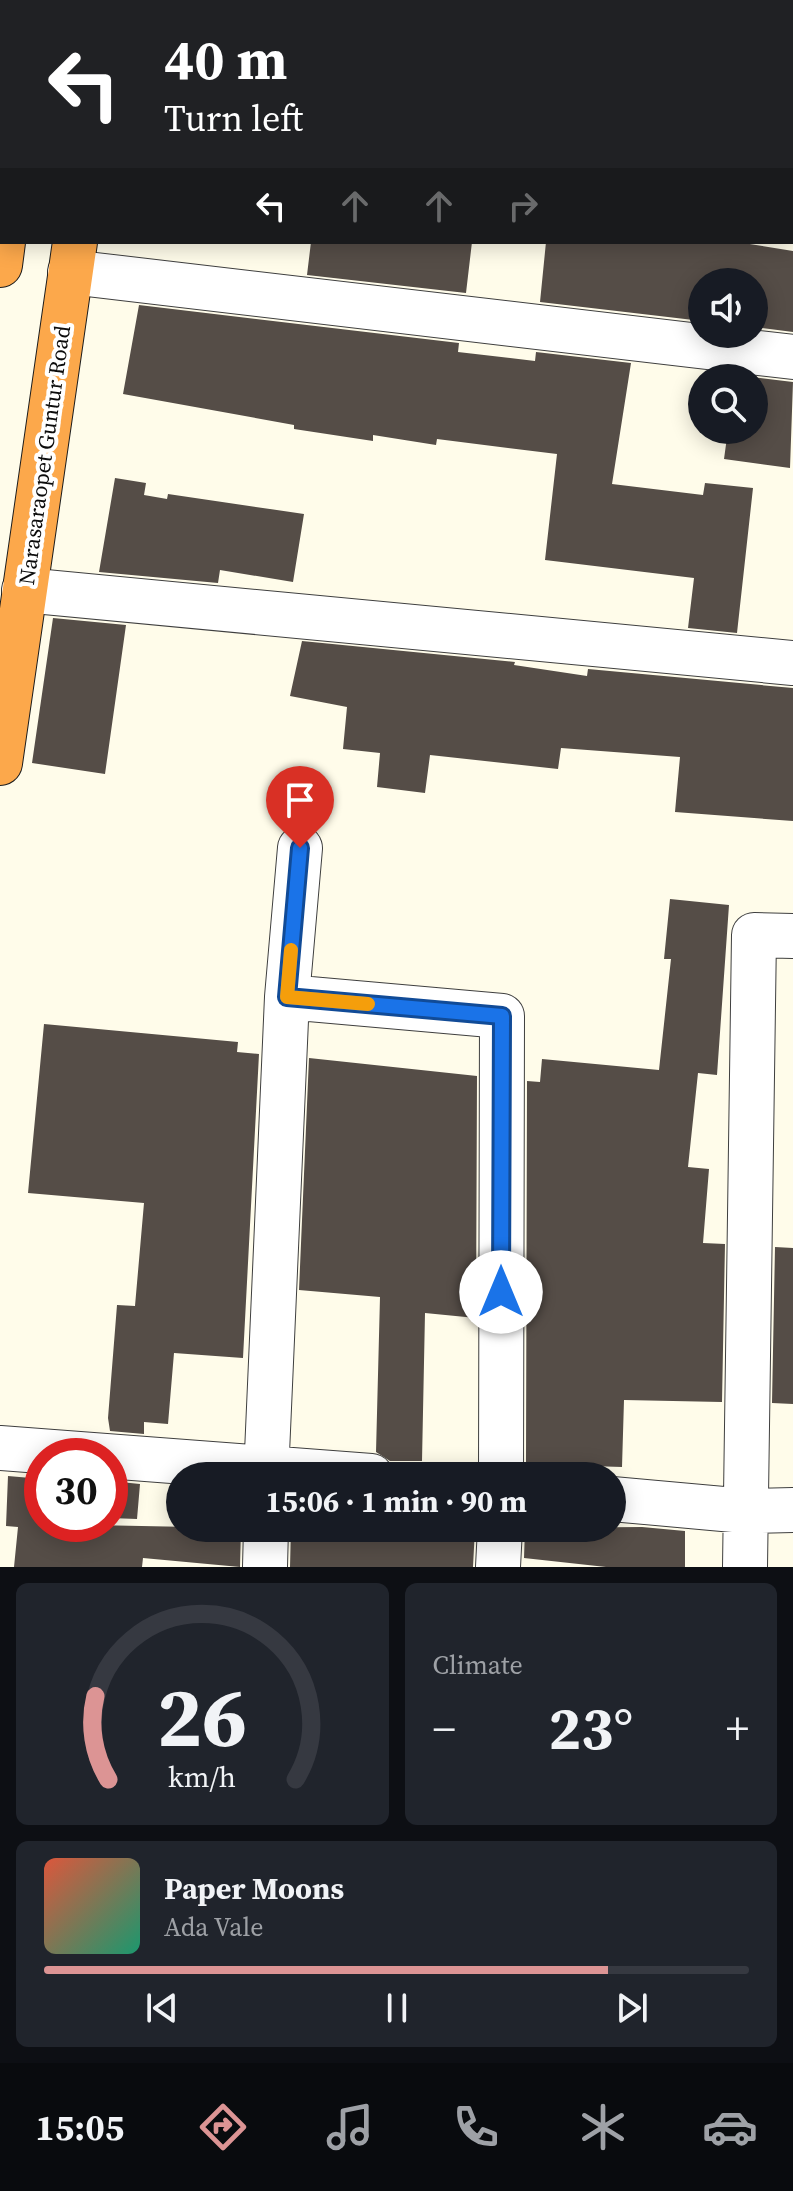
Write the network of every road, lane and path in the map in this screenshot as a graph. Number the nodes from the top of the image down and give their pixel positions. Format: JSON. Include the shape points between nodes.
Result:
{"nodes":[{"id":1,"x":3,"y":244,"type":"edge"},
{"id":2,"x":72,"y":257,"type":"edge"},
{"id":3,"x":0,"y":265,"type":"edge"},
{"id":4,"x":793,"y":357,"type":"edge"},
{"id":5,"x":24,"y":590,"type":"junction"},
{"id":6,"x":793,"y":663,"type":"edge"},
{"id":7,"x":0,"y":763,"type":"edge"},
{"id":8,"x":300,"y":848,"type":"dead end"},
{"id":9,"x":793,"y":936,"type":"edge"},
{"id":10,"x":287,"y":997,"type":"junction"},
{"id":11,"x":0,"y":1448,"type":"edge"},
{"id":12,"x":166,"y":1462,"type":"edge"},
{"id":13,"x":266,"y":1462,"type":"edge"},
{"id":14,"x":501,"y":1462,"type":"edge"},
{"id":15,"x":626,"y":1500,"type":"edge"},
{"id":16,"x":793,"y":1510,"type":"edge"},
{"id":17,"x":745,"y":1511,"type":"junction"},
{"id":18,"x":266,"y":1542,"type":"edge"},
{"id":19,"x":499,"y":1542,"type":"edge"},
{"id":20,"x":265,"y":1567,"type":"edge"},
{"id":21,"x":498,"y":1567,"type":"edge"},
{"id":22,"x":745,"y":1567,"type":"edge"}],
"edges":[{"from":1,"to":3,"type":"highway"},
{"from":2,"to":4,"type":"street"},
{"from":2,"to":5,"type":"highway","name":"Narasaraopet Guntur Road"},
{"from":5,"to":6,"type":"street"},
{"from":5,"to":7,"type":"highway","name":"Narasaraopet Guntur Road"},
{"from":8,"to":10,"type":"street"},
{"from":9,"to":17,"type":"street","via":[[754,935]]},
{"from":10,"to":13,"type":"street"},
{"from":10,"to":14,"type":"street","via":[[502,1016]]},
{"from":11,"to":12,"type":"street"},
{"from":15,"to":17,"type":"street"},
{"from":16,"to":17,"type":"street"},
{"from":17,"to":22,"type":"street"},
{"from":18,"to":20,"type":"street"},
{"from":19,"to":21,"type":"street"}]}
